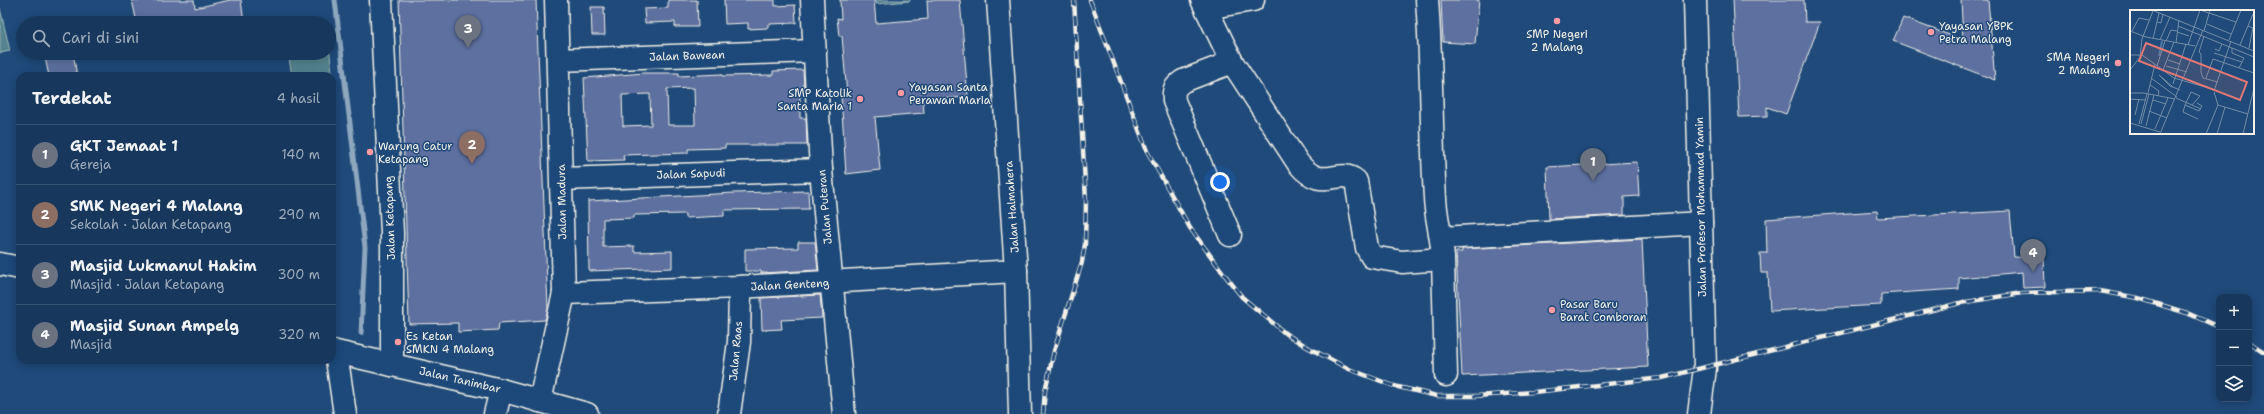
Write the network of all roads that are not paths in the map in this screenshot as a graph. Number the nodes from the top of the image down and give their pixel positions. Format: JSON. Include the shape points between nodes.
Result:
{"nodes":[{"id":1,"x":380,"y":0,"type":"edge"},
{"id":2,"x":556,"y":0,"type":"edge"},
{"id":3,"x":812,"y":0,"type":"edge"},
{"id":4,"x":998,"y":0,"type":"edge"},
{"id":5,"x":1253,"y":0,"type":"edge"},
{"id":6,"x":1427,"y":0,"type":"edge"},
{"id":7,"x":1695,"y":0,"type":"edge"},
{"id":8,"x":1204,"y":4,"type":"edge"},
{"id":9,"x":815,"y":51,"type":"junction"},
{"id":10,"x":558,"y":60,"type":"junction"},
{"id":11,"x":1232,"y":62,"type":"junction"},
{"id":12,"x":821,"y":170,"type":"junction"},
{"id":13,"x":562,"y":179,"type":"junction"},
{"id":14,"x":1700,"y":223,"type":"junction"},
{"id":15,"x":1230,"y":236,"type":"dead end"},
{"id":16,"x":1443,"y":248,"type":"junction"},
{"id":17,"x":0,"y":264,"type":"edge"},
{"id":18,"x":16,"y":267,"type":"edge"},
{"id":19,"x":1016,"y":271,"type":"junction"},
{"id":20,"x":831,"y":282,"type":"junction"},
{"id":21,"x":740,"y":287,"type":"junction"},
{"id":22,"x":564,"y":293,"type":"junction"},
{"id":23,"x":336,"y":352,"type":"edge"},
{"id":24,"x":336,"y":363,"type":"edge"},
{"id":25,"x":392,"y":365,"type":"junction"},
{"id":26,"x":1446,"y":375,"type":"dead end"},
{"id":27,"x":501,"y":390,"type":"junction"},
{"id":28,"x":540,"y":401,"type":"junction"},
{"id":29,"x":1695,"y":410,"type":"edge"},
{"id":30,"x":345,"y":414,"type":"edge"},
{"id":31,"x":495,"y":414,"type":"edge"},
{"id":32,"x":587,"y":414,"type":"edge"},
{"id":33,"x":729,"y":414,"type":"edge"},
{"id":34,"x":844,"y":414,"type":"edge"},
{"id":35,"x":1020,"y":414,"type":"edge"}],
"edges":[{"from":1,"to":25,"type":"street","name":"Jalan Ketapang","via":[[392,233]]},
{"from":2,"to":10,"type":"street","name":"Jalan Madura"},
{"from":3,"to":9,"type":"street","name":"Jalan Puteran"},
{"from":4,"to":19,"type":"street","name":"Jalan Halmahera"},
{"from":5,"to":8,"type":"street"},
{"from":6,"to":16,"type":"street","via":[[1432,57],[1435,200]]},
{"from":7,"to":14,"type":"street","name":"Jalan Profesor Mohammad Yamin"},
{"from":8,"to":11,"type":"street"},
{"from":9,"to":10,"type":"street","name":"Jalan Bawean"},
{"from":9,"to":12,"type":"street","name":"Jalan Puteran"},
{"from":10,"to":13,"type":"street","name":"Jalan Madura"},
{"from":11,"to":15,"type":"street","via":[[1183,81],[1173,91],[1174,101]]},
{"from":11,"to":16,"type":"street","via":[[1304,171],[1311,177],[1320,179],[1344,176],[1352,177],[1356,181],[1367,248],[1372,257],[1402,262]]},
{"from":12,"to":13,"type":"street","name":"Jalan Sapudi"},
{"from":12,"to":20,"type":"street","name":"Jalan Puteran"},
{"from":13,"to":22,"type":"street","name":"Jalan Madura"},
{"from":14,"to":16,"type":"street"},
{"from":14,"to":29,"type":"street","name":"Jalan Profesor Mohammad Yamin","via":[[1705,368]]},
{"from":16,"to":26,"type":"street"},
{"from":17,"to":18,"type":"street"},
{"from":19,"to":20,"type":"street","name":"Jalan Genteng"},
{"from":19,"to":35,"type":"street","name":"Jalan Halmahera"},
{"from":20,"to":21,"type":"street","name":"Jalan Genteng"},
{"from":20,"to":34,"type":"street","name":"Jalan Puteran"},
{"from":21,"to":22,"type":"street","name":"Jalan Genteng"},
{"from":21,"to":33,"type":"street","name":"Jalan Raas","via":[[739,342]]},
{"from":22,"to":28,"type":"street","name":"Jalan Madura"},
{"from":23,"to":25,"type":"street","name":"Jalan Tanimbar"},
{"from":24,"to":30,"type":"street"},
{"from":25,"to":27,"type":"street","name":"Jalan Tanimbar"},
{"from":27,"to":28,"type":"street","name":"Jalan Tanimbar"},
{"from":27,"to":31,"type":"street"},
{"from":28,"to":32,"type":"street","name":"Jalan Tanimbar"}]}
